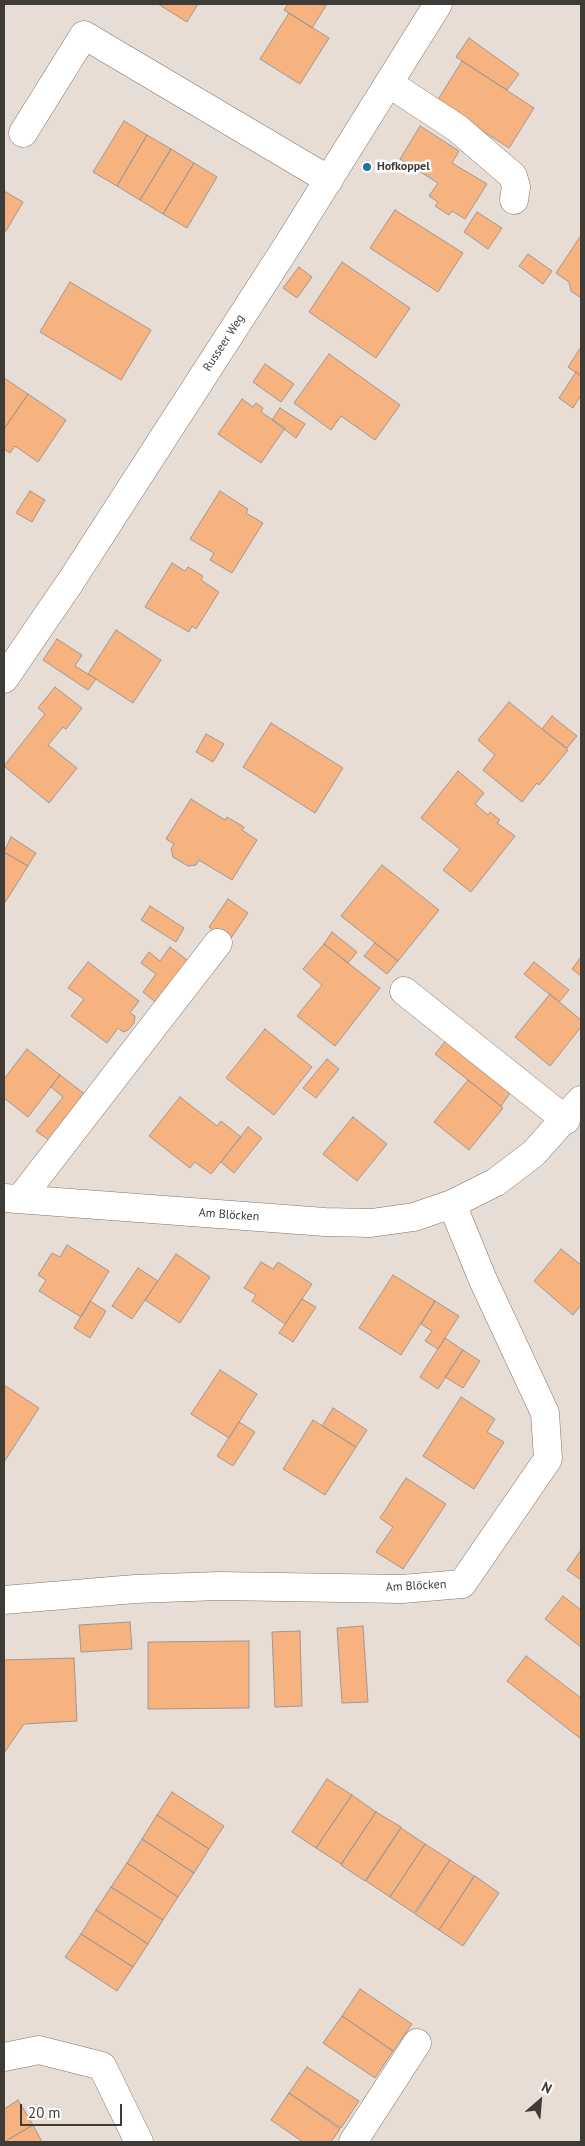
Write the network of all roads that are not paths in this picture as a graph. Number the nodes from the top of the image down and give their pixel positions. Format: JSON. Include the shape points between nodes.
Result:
{"nodes":[{"id":1,"x":438,"y":4,"type":"edge"},
{"id":2,"x":390,"y":84,"type":"junction"},
{"id":3,"x":23,"y":133,"type":"dead end"},
{"id":4,"x":329,"y":180,"type":"junction"},
{"id":5,"x":514,"y":200,"type":"dead end"},
{"id":6,"x":4,"y":678,"type":"edge"},
{"id":7,"x":218,"y":943,"type":"dead end"},
{"id":8,"x":404,"y":991,"type":"dead end"},
{"id":9,"x":573,"y":1110,"type":"edge"},
{"id":10,"x":12,"y":1199,"type":"edge"},
{"id":11,"x":452,"y":1204,"type":"junction"},
{"id":12,"x":4,"y":1600,"type":"edge"},
{"id":13,"x":417,"y":2043,"type":"dead end"},
{"id":14,"x":4,"y":2057,"type":"edge"},
{"id":15,"x":139,"y":2142,"type":"edge"},
{"id":16,"x":353,"y":2142,"type":"edge"}],
"edges":[{"from":1,"to":2,"type":"street","name":"Russeer Weg"},
{"from":2,"to":4,"type":"street","name":"Russeer Weg"},
{"from":2,"to":5,"type":"street","via":[[457,128],[512,176],[516,187]]},
{"from":3,"to":4,"type":"street","via":[[84,35]]},
{"from":4,"to":6,"type":"street","name":"Russeer Weg","via":[[71,581]]},
{"from":7,"to":10,"type":"street"},
{"from":8,"to":9,"type":"street"},
{"from":9,"to":11,"type":"street","name":"Am Blöcken","via":[[534,1153],[504,1176]]},
{"from":10,"to":11,"type":"street","name":"Am Blöcken","via":[[371,1223],[414,1217]]},
{"from":11,"to":12,"type":"street","name":"Am Blöcken","via":[[544,1413],[548,1459],[462,1584],[402,1589],[219,1586]]},
{"from":13,"to":16,"type":"street"},
{"from":14,"to":15,"type":"street","via":[[39,2050],[102,2066]]}]}
